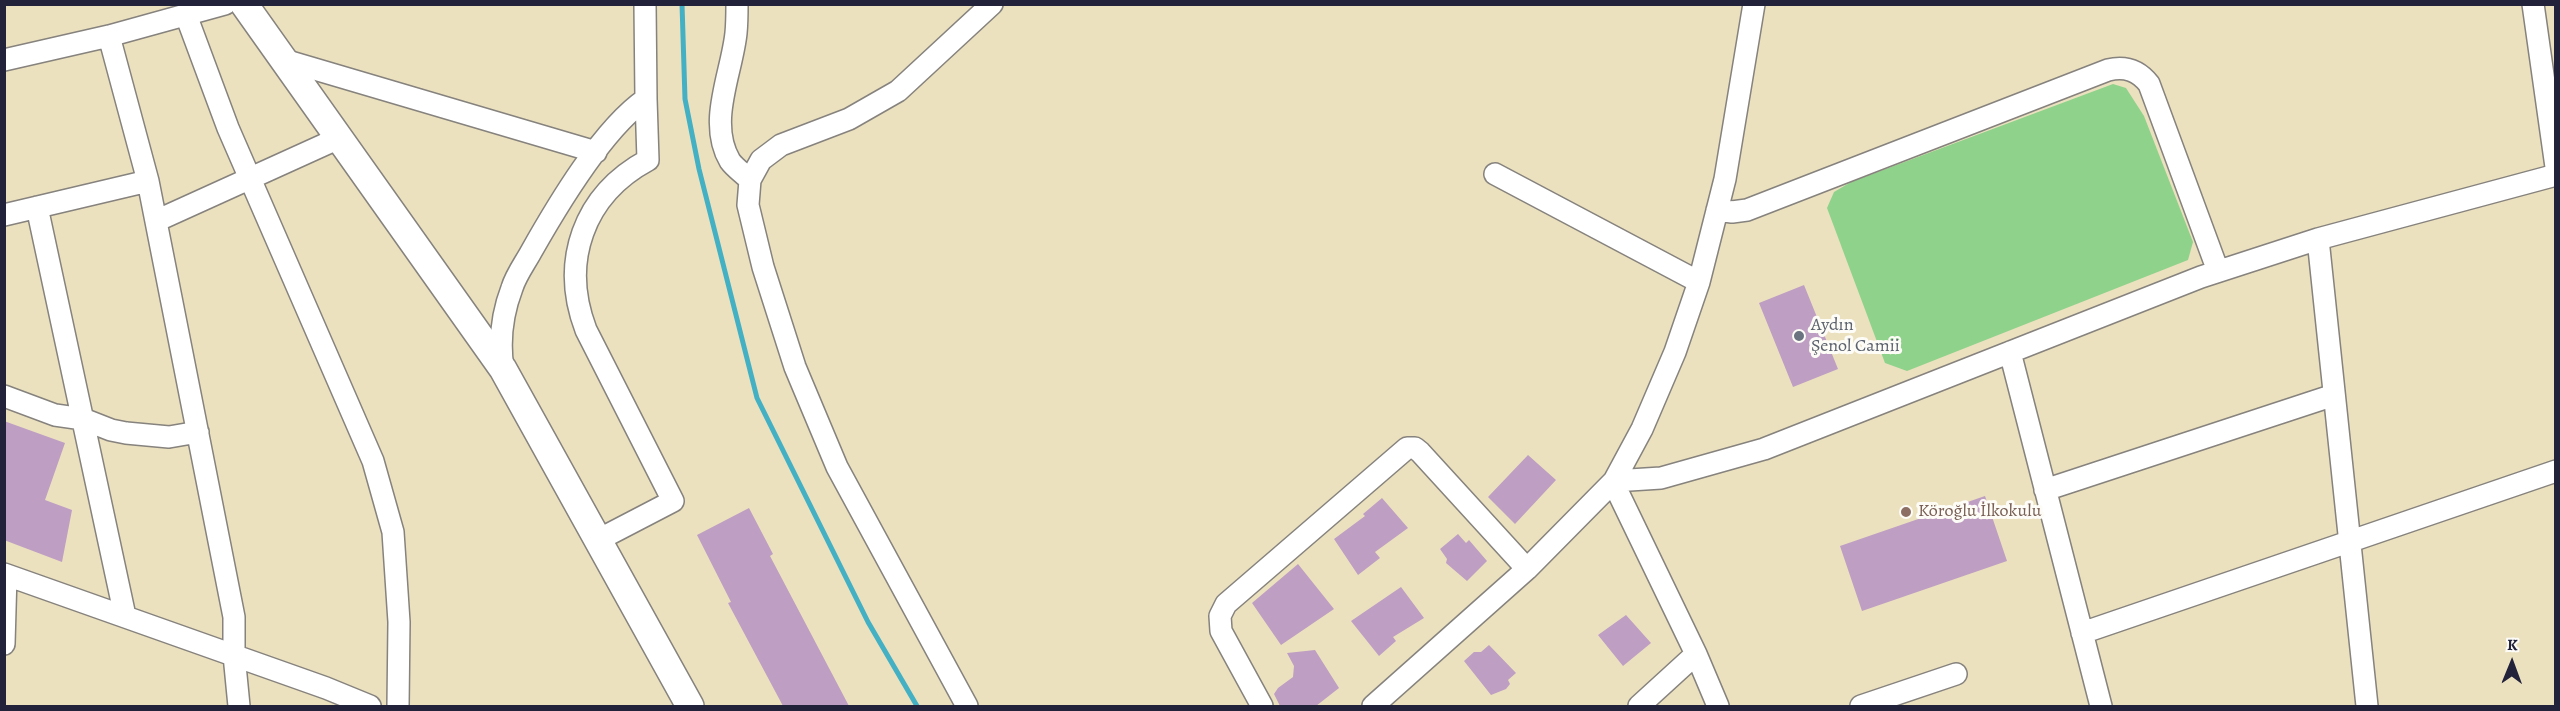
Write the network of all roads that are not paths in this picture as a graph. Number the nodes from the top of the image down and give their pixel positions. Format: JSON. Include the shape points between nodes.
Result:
{"nodes":[{"id":1,"x":225,"y":4,"type":"edge"},
{"id":2,"x":244,"y":4,"type":"edge"},
{"id":3,"x":645,"y":4,"type":"edge"},
{"id":4,"x":737,"y":4,"type":"edge"},
{"id":5,"x":992,"y":4,"type":"edge"},
{"id":6,"x":1754,"y":4,"type":"edge"},
{"id":7,"x":2533,"y":4,"type":"edge"},
{"id":8,"x":186,"y":15,"type":"junction"},
{"id":9,"x":109,"y":36,"type":"junction"},
{"id":10,"x":4,"y":60,"type":"edge"},
{"id":11,"x":284,"y":60,"type":"junction"},
{"id":12,"x":646,"y":99,"type":"junction"},
{"id":13,"x":339,"y":138,"type":"junction"},
{"id":14,"x":2555,"y":144,"type":"edge"},
{"id":15,"x":596,"y":152,"type":"junction"},
{"id":16,"x":2556,"y":167,"type":"edge"},
{"id":17,"x":1495,"y":174,"type":"dead end"},
{"id":18,"x":2556,"y":175,"type":"edge"},
{"id":19,"x":251,"y":178,"type":"junction"},
{"id":20,"x":750,"y":180,"type":"junction"},
{"id":21,"x":148,"y":181,"type":"junction"},
{"id":22,"x":37,"y":207,"type":"junction"},
{"id":23,"x":1717,"y":210,"type":"junction"},
{"id":24,"x":4,"y":215,"type":"edge"},
{"id":25,"x":156,"y":221,"type":"junction"},
{"id":26,"x":2318,"y":239,"type":"junction"},
{"id":27,"x":2218,"y":271,"type":"junction"},
{"id":28,"x":1699,"y":282,"type":"junction"},
{"id":29,"x":2010,"y":352,"type":"junction"},
{"id":30,"x":503,"y":369,"type":"junction"},
{"id":31,"x":2334,"y":395,"type":"junction"},
{"id":32,"x":4,"y":396,"type":"edge"},
{"id":33,"x":83,"y":419,"type":"junction"},
{"id":34,"x":198,"y":432,"type":"junction"},
{"id":35,"x":2556,"y":471,"type":"edge"},
{"id":36,"x":1614,"y":482,"type":"junction"},
{"id":37,"x":2045,"y":490,"type":"junction"},
{"id":38,"x":598,"y":540,"type":"junction"},
{"id":39,"x":2349,"y":541,"type":"junction"},
{"id":40,"x":1527,"y":569,"type":"junction"},
{"id":41,"x":5,"y":575,"type":"edge"},
{"id":42,"x":126,"y":616,"type":"junction"},
{"id":43,"x":2082,"y":633,"type":"junction"},
{"id":44,"x":4,"y":644,"type":"edge"},
{"id":45,"x":1696,"y":654,"type":"junction"},
{"id":46,"x":234,"y":655,"type":"junction"},
{"id":47,"x":1956,"y":675,"type":"dead end"},
{"id":48,"x":239,"y":706,"type":"edge"},
{"id":49,"x":370,"y":706,"type":"edge"},
{"id":50,"x":398,"y":706,"type":"edge"},
{"id":51,"x":690,"y":706,"type":"edge"},
{"id":52,"x":967,"y":706,"type":"edge"},
{"id":53,"x":1262,"y":706,"type":"edge"},
{"id":54,"x":1373,"y":706,"type":"edge"},
{"id":55,"x":1639,"y":706,"type":"edge"},
{"id":56,"x":1718,"y":706,"type":"edge"},
{"id":57,"x":1861,"y":706,"type":"edge"},
{"id":58,"x":2101,"y":706,"type":"edge"},
{"id":59,"x":2367,"y":706,"type":"edge"}],
"edges":[{"from":1,"to":8,"type":"street"},
{"from":2,"to":11,"type":"main road"},
{"from":3,"to":12,"type":"street"},
{"from":4,"to":20,"type":"street","via":[[721,131],[731,163]]},
{"from":5,"to":20,"type":"street","via":[[898,91],[849,119],[782,145],[761,160]]},
{"from":6,"to":23,"type":"street"},
{"from":7,"to":14,"type":"street"},
{"from":8,"to":9,"type":"street"},
{"from":8,"to":19,"type":"street"},
{"from":9,"to":10,"type":"street"},
{"from":9,"to":21,"type":"street"},
{"from":11,"to":13,"type":"main road"},
{"from":11,"to":15,"type":"street"},
{"from":12,"to":15,"type":"street","via":[[626,115]]},
{"from":12,"to":38,"type":"street","via":[[648,160],[621,177],[594,209],[581,237],[574,280],[586,330],[673,501]]},
{"from":13,"to":19,"type":"street"},
{"from":13,"to":30,"type":"main road"},
{"from":14,"to":16,"type":"street"},
{"from":15,"to":30,"type":"street","via":[[549,220],[512,287],[500,346]]},
{"from":17,"to":28,"type":"street"},
{"from":18,"to":26,"type":"street"},
{"from":19,"to":25,"type":"street"},
{"from":19,"to":50,"type":"street","via":[[373,461],[393,532],[399,622]]},
{"from":20,"to":52,"type":"street","via":[[748,205],[795,367],[837,467]]},
{"from":21,"to":22,"type":"street"},
{"from":21,"to":25,"type":"street"},
{"from":22,"to":24,"type":"street"},
{"from":22,"to":33,"type":"street"},
{"from":23,"to":27,"type":"street","via":[[1747,210],[2108,69],[2128,69],[2149,84]]},
{"from":23,"to":28,"type":"street"},
{"from":25,"to":34,"type":"street"},
{"from":26,"to":27,"type":"street"},
{"from":26,"to":31,"type":"street"},
{"from":27,"to":29,"type":"street"},
{"from":28,"to":36,"type":"street","via":[[1675,352]]},
{"from":29,"to":36,"type":"street","via":[[1764,449],[1661,478]]},
{"from":29,"to":37,"type":"street"},
{"from":30,"to":38,"type":"main road"},
{"from":31,"to":37,"type":"street"},
{"from":31,"to":39,"type":"street"},
{"from":32,"to":33,"type":"street","via":[[55,415]]},
{"from":33,"to":34,"type":"street","via":[[126,433],[169,437]]},
{"from":33,"to":42,"type":"street"},
{"from":34,"to":46,"type":"street","via":[[234,617]]},
{"from":35,"to":39,"type":"street"},
{"from":36,"to":40,"type":"street"},
{"from":36,"to":45,"type":"street"},
{"from":37,"to":43,"type":"street"},
{"from":38,"to":51,"type":"main road"},
{"from":39,"to":43,"type":"street"},
{"from":39,"to":59,"type":"street"},
{"from":40,"to":53,"type":"street","via":[[1420,452],[1407,448],[1226,604],[1220,616],[1221,631]]},
{"from":40,"to":54,"type":"street"},
{"from":41,"to":42,"type":"street"},
{"from":41,"to":44,"type":"street"},
{"from":42,"to":46,"type":"street"},
{"from":43,"to":58,"type":"street"},
{"from":45,"to":55,"type":"street"},
{"from":45,"to":56,"type":"street"},
{"from":46,"to":48,"type":"street"},
{"from":46,"to":49,"type":"street"},
{"from":47,"to":57,"type":"street"}]}
